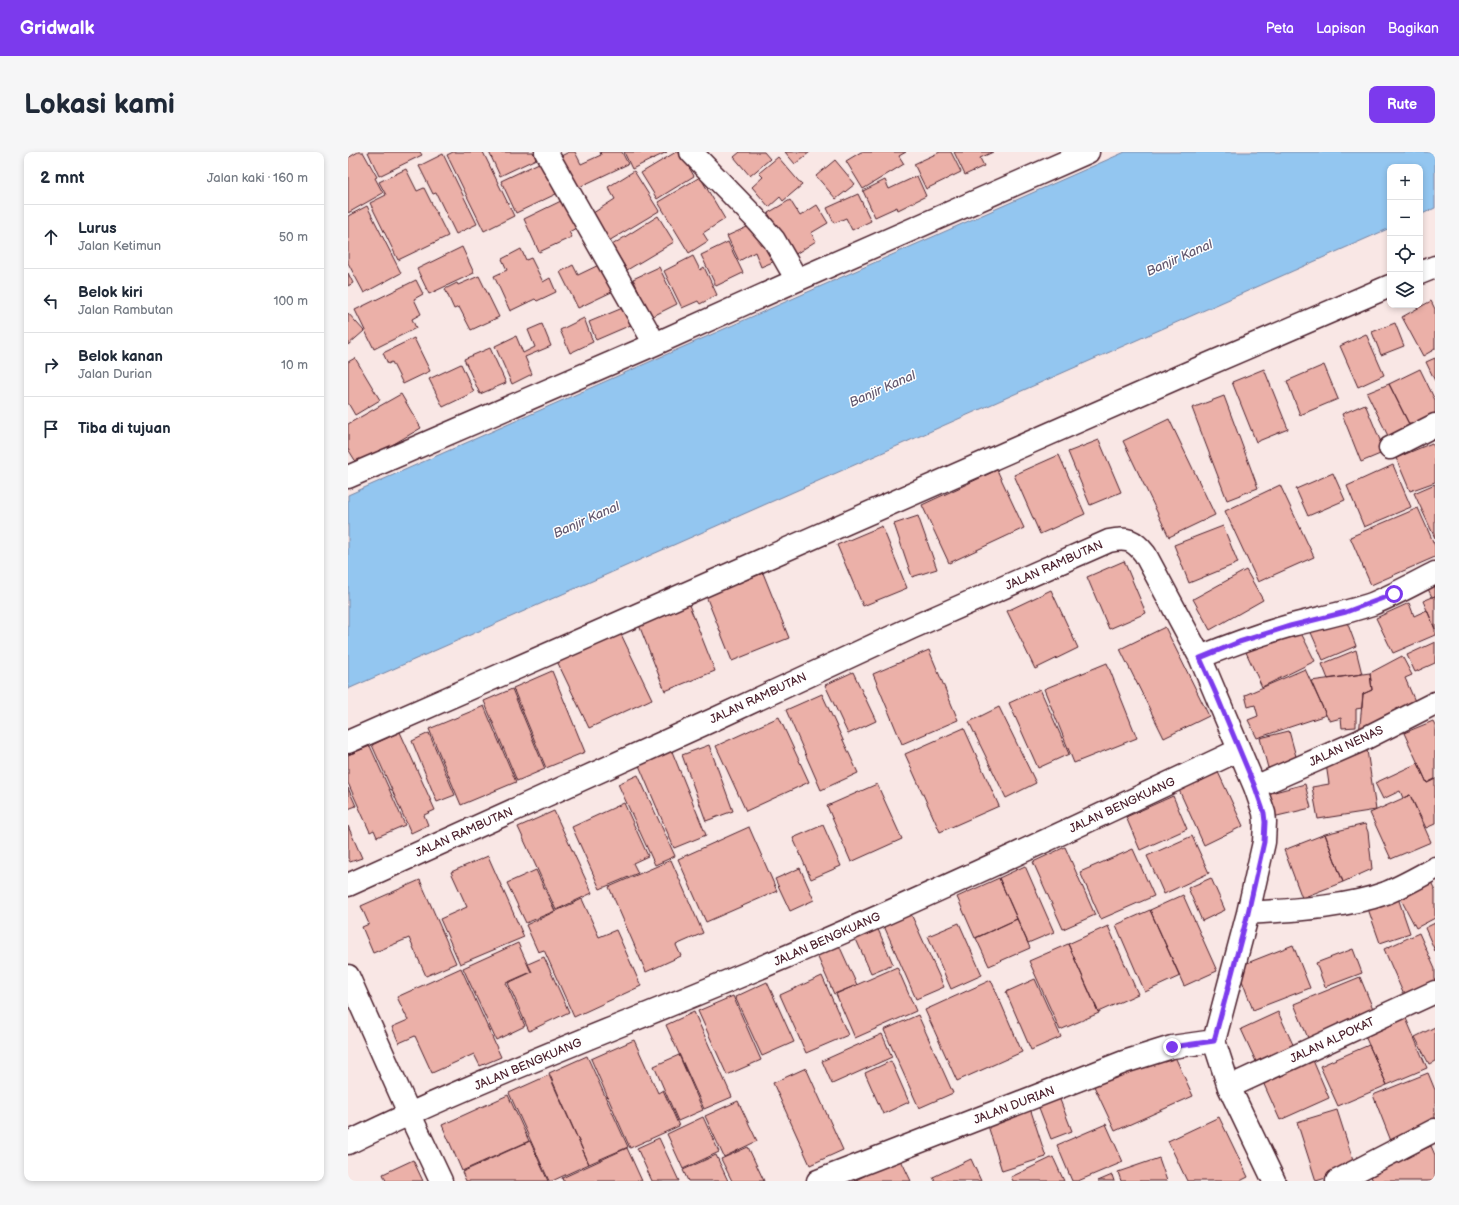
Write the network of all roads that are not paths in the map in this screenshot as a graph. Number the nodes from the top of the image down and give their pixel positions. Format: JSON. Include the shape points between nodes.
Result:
{"nodes":[{"id":1,"x":546,"y":152,"type":"edge"},
{"id":2,"x":691,"y":152,"type":"edge"},
{"id":3,"x":1088,"y":152,"type":"edge"},
{"id":4,"x":1435,"y":267,"type":"edge"},
{"id":5,"x":1422,"y":272,"type":"edge"},
{"id":6,"x":797,"y":280,"type":"junction"},
{"id":7,"x":1387,"y":287,"type":"edge"},
{"id":8,"x":654,"y":344,"type":"junction"},
{"id":9,"x":1435,"y":425,"type":"edge"},
{"id":10,"x":1390,"y":448,"type":"dead end"},
{"id":11,"x":348,"y":477,"type":"edge"},
{"id":12,"x":1435,"y":573,"type":"edge"},
{"id":13,"x":1200,"y":658,"type":"junction"},
{"id":14,"x":1435,"y":704,"type":"edge"},
{"id":15,"x":348,"y":742,"type":"edge"},
{"id":16,"x":1239,"y":750,"type":"junction"},
{"id":17,"x":1255,"y":787,"type":"junction"},
{"id":18,"x":1435,"y":868,"type":"edge"},
{"id":19,"x":348,"y":885,"type":"edge"},
{"id":20,"x":1248,"y":913,"type":"junction"},
{"id":21,"x":348,"y":976,"type":"edge"},
{"id":22,"x":1435,"y":992,"type":"edge"},
{"id":23,"x":1214,"y":1041,"type":"junction"},
{"id":24,"x":1229,"y":1087,"type":"junction"},
{"id":25,"x":409,"y":1113,"type":"junction"},
{"id":26,"x":1435,"y":1130,"type":"edge"},
{"id":27,"x":348,"y":1143,"type":"edge"},
{"id":28,"x":441,"y":1181,"type":"edge"},
{"id":29,"x":818,"y":1181,"type":"edge"},
{"id":30,"x":1274,"y":1181,"type":"edge"},
{"id":31,"x":1337,"y":1181,"type":"edge"}],
"edges":[{"from":1,"to":8,"type":"street"},
{"from":2,"to":6,"type":"street","via":[[774,240]]},
{"from":3,"to":6,"type":"street"},
{"from":4,"to":5,"type":"street"},
{"from":6,"to":8,"type":"street"},
{"from":7,"to":15,"type":"street"},
{"from":8,"to":11,"type":"street"},
{"from":9,"to":10,"type":"street"},
{"from":12,"to":13,"type":"street","via":[[1372,604],[1239,642]]},
{"from":13,"to":16,"type":"street","name":"JALAN RAMBUTAN"},
{"from":13,"to":19,"type":"street","name":"JALAN RAMBUTAN","via":[[1138,545],[1132,541],[1109,541],[911,628]]},
{"from":14,"to":17,"type":"street","name":"JALAN NENAS","via":[[1360,741]]},
{"from":16,"to":17,"type":"street","name":"JALAN RAMBUTAN"},
{"from":16,"to":25,"type":"street","name":"JALAN BENGKUANG","via":[[983,870],[776,961]]},
{"from":17,"to":20,"type":"street","name":"JALAN RAMBUTAN","via":[[1264,813],[1266,831]]},
{"from":18,"to":20,"type":"street","via":[[1404,885],[1368,898],[1314,907]]},
{"from":20,"to":23,"type":"street","name":"JALAN RAMBUTAN"},
{"from":21,"to":25,"type":"street"},
{"from":22,"to":24,"type":"street","name":"JALAN ALPOKAT"},
{"from":23,"to":24,"type":"street"},
{"from":23,"to":29,"type":"street","name":"JALAN DURIAN","via":[[1172,1047],[1124,1062]]},
{"from":24,"to":30,"type":"street"},
{"from":25,"to":27,"type":"street","name":"JALAN BENGKUANG"},
{"from":25,"to":28,"type":"street"},
{"from":26,"to":31,"type":"street"}]}
